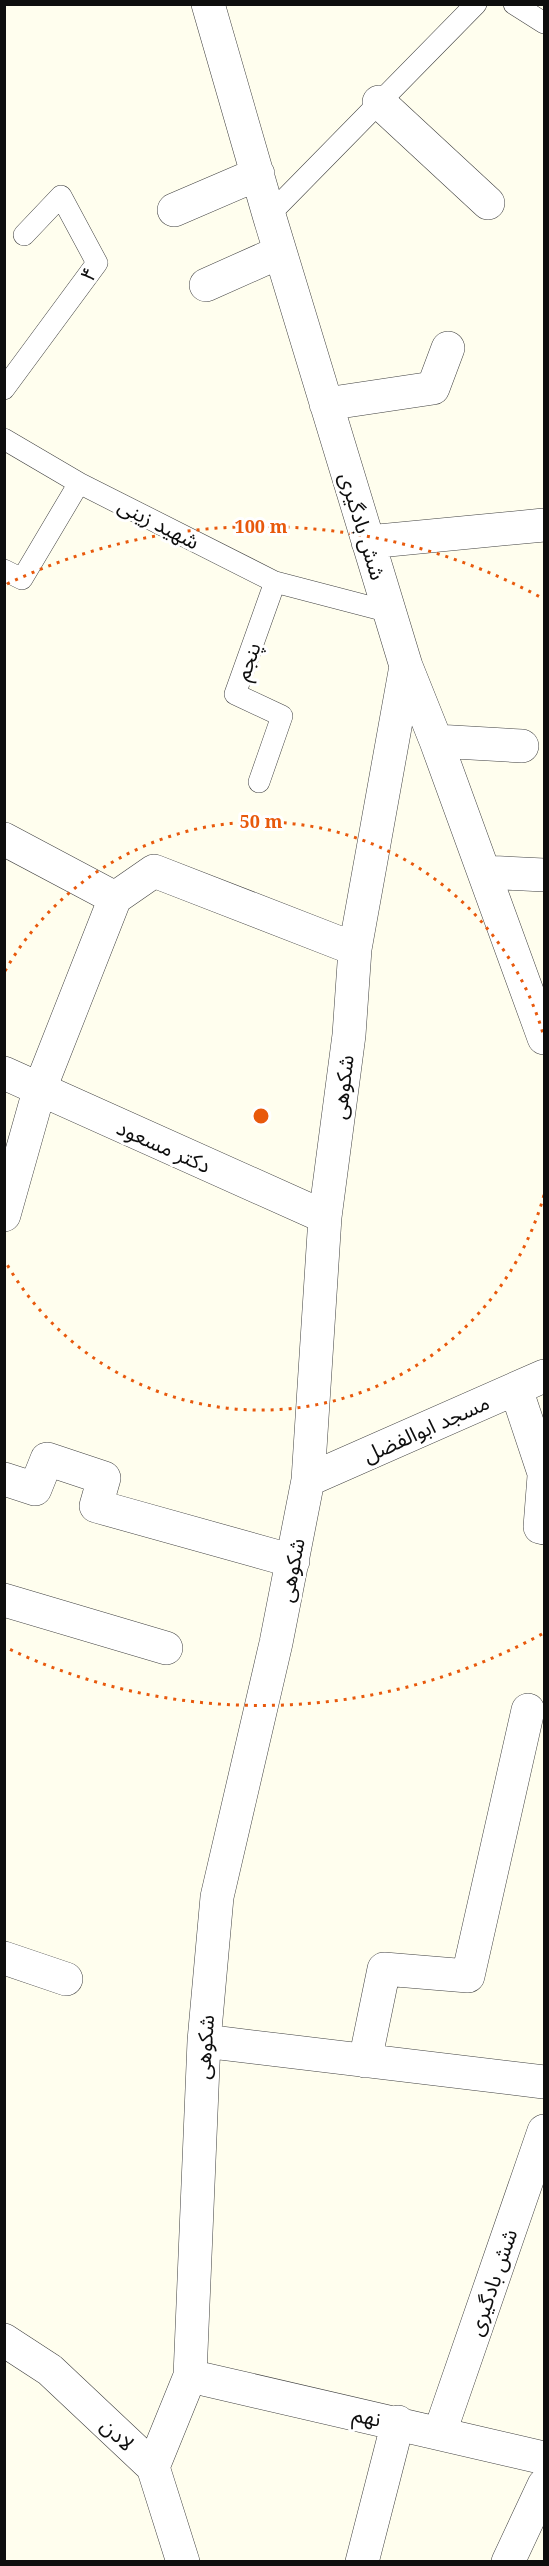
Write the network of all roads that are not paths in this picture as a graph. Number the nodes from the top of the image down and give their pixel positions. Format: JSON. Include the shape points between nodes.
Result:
{"nodes":[{"id":1,"x":208,"y":4,"type":"edge"},
{"id":2,"x":476,"y":4,"type":"edge"},
{"id":3,"x":514,"y":4,"type":"edge"},
{"id":4,"x":544,"y":23,"type":"edge"},
{"id":5,"x":380,"y":102,"type":"junction"},
{"id":6,"x":258,"y":174,"type":"junction"},
{"id":7,"x":488,"y":203,"type":"dead end"},
{"id":8,"x":174,"y":210,"type":"dead end"},
{"id":9,"x":269,"y":215,"type":"junction"},
{"id":10,"x":24,"y":235,"type":"dead end"},
{"id":11,"x":280,"y":252,"type":"junction"},
{"id":12,"x":206,"y":285,"type":"dead end"},
{"id":13,"x":448,"y":348,"type":"dead end"},
{"id":14,"x":4,"y":389,"type":"edge"},
{"id":15,"x":326,"y":404,"type":"junction"},
{"id":16,"x":4,"y":439,"type":"edge"},
{"id":17,"x":79,"y":483,"type":"junction"},
{"id":18,"x":544,"y":525,"type":"edge"},
{"id":19,"x":368,"y":542,"type":"junction"},
{"id":20,"x":4,"y":570,"type":"edge"},
{"id":21,"x":275,"y":582,"type":"junction"},
{"id":22,"x":390,"y":612,"type":"junction"},
{"id":23,"x":406,"y":666,"type":"junction"},
{"id":24,"x":436,"y":741,"type":"junction"},
{"id":25,"x":522,"y":746,"type":"dead end"},
{"id":26,"x":259,"y":782,"type":"dead end"},
{"id":27,"x":4,"y":839,"type":"edge"},
{"id":28,"x":484,"y":872,"type":"junction"},
{"id":29,"x":544,"y":875,"type":"edge"},
{"id":30,"x":115,"y":898,"type":"junction"},
{"id":31,"x":355,"y":949,"type":"junction"},
{"id":32,"x":544,"y":1038,"type":"edge"},
{"id":33,"x":4,"y":1073,"type":"edge"},
{"id":34,"x":39,"y":1090,"type":"junction"},
{"id":35,"x":4,"y":1215,"type":"edge"},
{"id":36,"x":325,"y":1217,"type":"junction"},
{"id":37,"x":530,"y":1382,"type":"edge"},
{"id":38,"x":544,"y":1474,"type":"edge"},
{"id":39,"x":4,"y":1479,"type":"edge"},
{"id":40,"x":308,"y":1480,"type":"junction"},
{"id":41,"x":544,"y":1528,"type":"edge"},
{"id":42,"x":292,"y":1561,"type":"junction"},
{"id":43,"x":4,"y":1600,"type":"edge"},
{"id":44,"x":166,"y":1648,"type":"dead end"},
{"id":45,"x":528,"y":1710,"type":"dead end"},
{"id":46,"x":4,"y":1958,"type":"edge"},
{"id":47,"x":66,"y":1979,"type":"dead end"},
{"id":48,"x":204,"y":2041,"type":"junction"},
{"id":49,"x":365,"y":2061,"type":"junction"},
{"id":50,"x":544,"y":2082,"type":"edge"},
{"id":51,"x":544,"y":2131,"type":"edge"},
{"id":52,"x":4,"y":2340,"type":"edge"},
{"id":53,"x":190,"y":2376,"type":"junction"},
{"id":54,"x":398,"y":2422,"type":"junction"},
{"id":55,"x":440,"y":2432,"type":"junction"},
{"id":56,"x":544,"y":2458,"type":"edge"},
{"id":57,"x":153,"y":2466,"type":"junction"},
{"id":58,"x":544,"y":2485,"type":"edge"},
{"id":59,"x":183,"y":2562,"type":"edge"},
{"id":60,"x":362,"y":2562,"type":"edge"},
{"id":61,"x":508,"y":2562,"type":"edge"}],
"edges":[{"from":1,"to":6,"type":"street","name":"شش بادگیری"},
{"from":2,"to":5,"type":"lane"},
{"from":3,"to":4,"type":"lane"},
{"from":5,"to":7,"type":"street"},
{"from":5,"to":9,"type":"lane"},
{"from":6,"to":8,"type":"street"},
{"from":6,"to":9,"type":"street","name":"شش بادگیری"},
{"from":9,"to":11,"type":"street","name":"شش بادگیری"},
{"from":10,"to":14,"type":"lane","name":"۴","via":[[61,196],[97,263]]},
{"from":11,"to":12,"type":"street"},
{"from":11,"to":15,"type":"street","name":"شش بادگیری"},
{"from":13,"to":15,"type":"street","via":[[433,388]]},
{"from":15,"to":19,"type":"street","name":"شش بادگیری"},
{"from":16,"to":17,"type":"lane","name":"شهید زینی"},
{"from":17,"to":20,"type":"lane","via":[[22,579]]},
{"from":17,"to":21,"type":"lane","name":"شهید زینی"},
{"from":18,"to":19,"type":"street"},
{"from":19,"to":22,"type":"street","name":"شش بادگیری"},
{"from":21,"to":22,"type":"lane","name":"شهید زینی"},
{"from":21,"to":26,"type":"lane","name":"پنجم","via":[[235,694],[282,716]]},
{"from":22,"to":23,"type":"street","name":"شش بادگیری"},
{"from":23,"to":24,"type":"street","name":"شش بادگیری"},
{"from":23,"to":31,"type":"street","name":"شکوهی"},
{"from":24,"to":25,"type":"street"},
{"from":24,"to":28,"type":"street","name":"شش بادگیری"},
{"from":27,"to":30,"type":"street"},
{"from":28,"to":29,"type":"street"},
{"from":28,"to":32,"type":"street","name":"شش بادگیری"},
{"from":30,"to":31,"type":"street","via":[[154,872]]},
{"from":30,"to":34,"type":"street"},
{"from":31,"to":36,"type":"street","name":"شکوهی","via":[[349,1035]]},
{"from":33,"to":34,"type":"street","name":"دکتر مسعود"},
{"from":34,"to":35,"type":"street"},
{"from":34,"to":36,"type":"street","name":"دکتر مسعود"},
{"from":36,"to":40,"type":"street","name":"شکوهی"},
{"from":37,"to":38,"type":"street"},
{"from":37,"to":40,"type":"street","name":"مسجد ابوالفضل"},
{"from":38,"to":41,"type":"street","via":[[540,1527]]},
{"from":39,"to":42,"type":"street","via":[[35,1489],[47,1459],[104,1478],[96,1506]]},
{"from":40,"to":42,"type":"street","name":"شکوهی"},
{"from":42,"to":48,"type":"street","name":"شکوهی","via":[[217,1897]]},
{"from":43,"to":44,"type":"street"},
{"from":45,"to":49,"type":"street","via":[[468,1976],[384,1969]]},
{"from":46,"to":47,"type":"street"},
{"from":48,"to":49,"type":"street"},
{"from":48,"to":53,"type":"street","name":"شکوهی"},
{"from":49,"to":50,"type":"street"},
{"from":51,"to":55,"type":"street","name":"شش بادگیری"},
{"from":52,"to":57,"type":"street","name":"لادن","via":[[50,2370]]},
{"from":53,"to":54,"type":"street","name":"نهم"},
{"from":53,"to":57,"type":"street","name":"شکوهی"},
{"from":54,"to":55,"type":"street","name":"نهم"},
{"from":54,"to":60,"type":"street"},
{"from":55,"to":56,"type":"street","name":"نهم"},
{"from":57,"to":59,"type":"street","name":"لادن"},
{"from":58,"to":61,"type":"street"}]}
